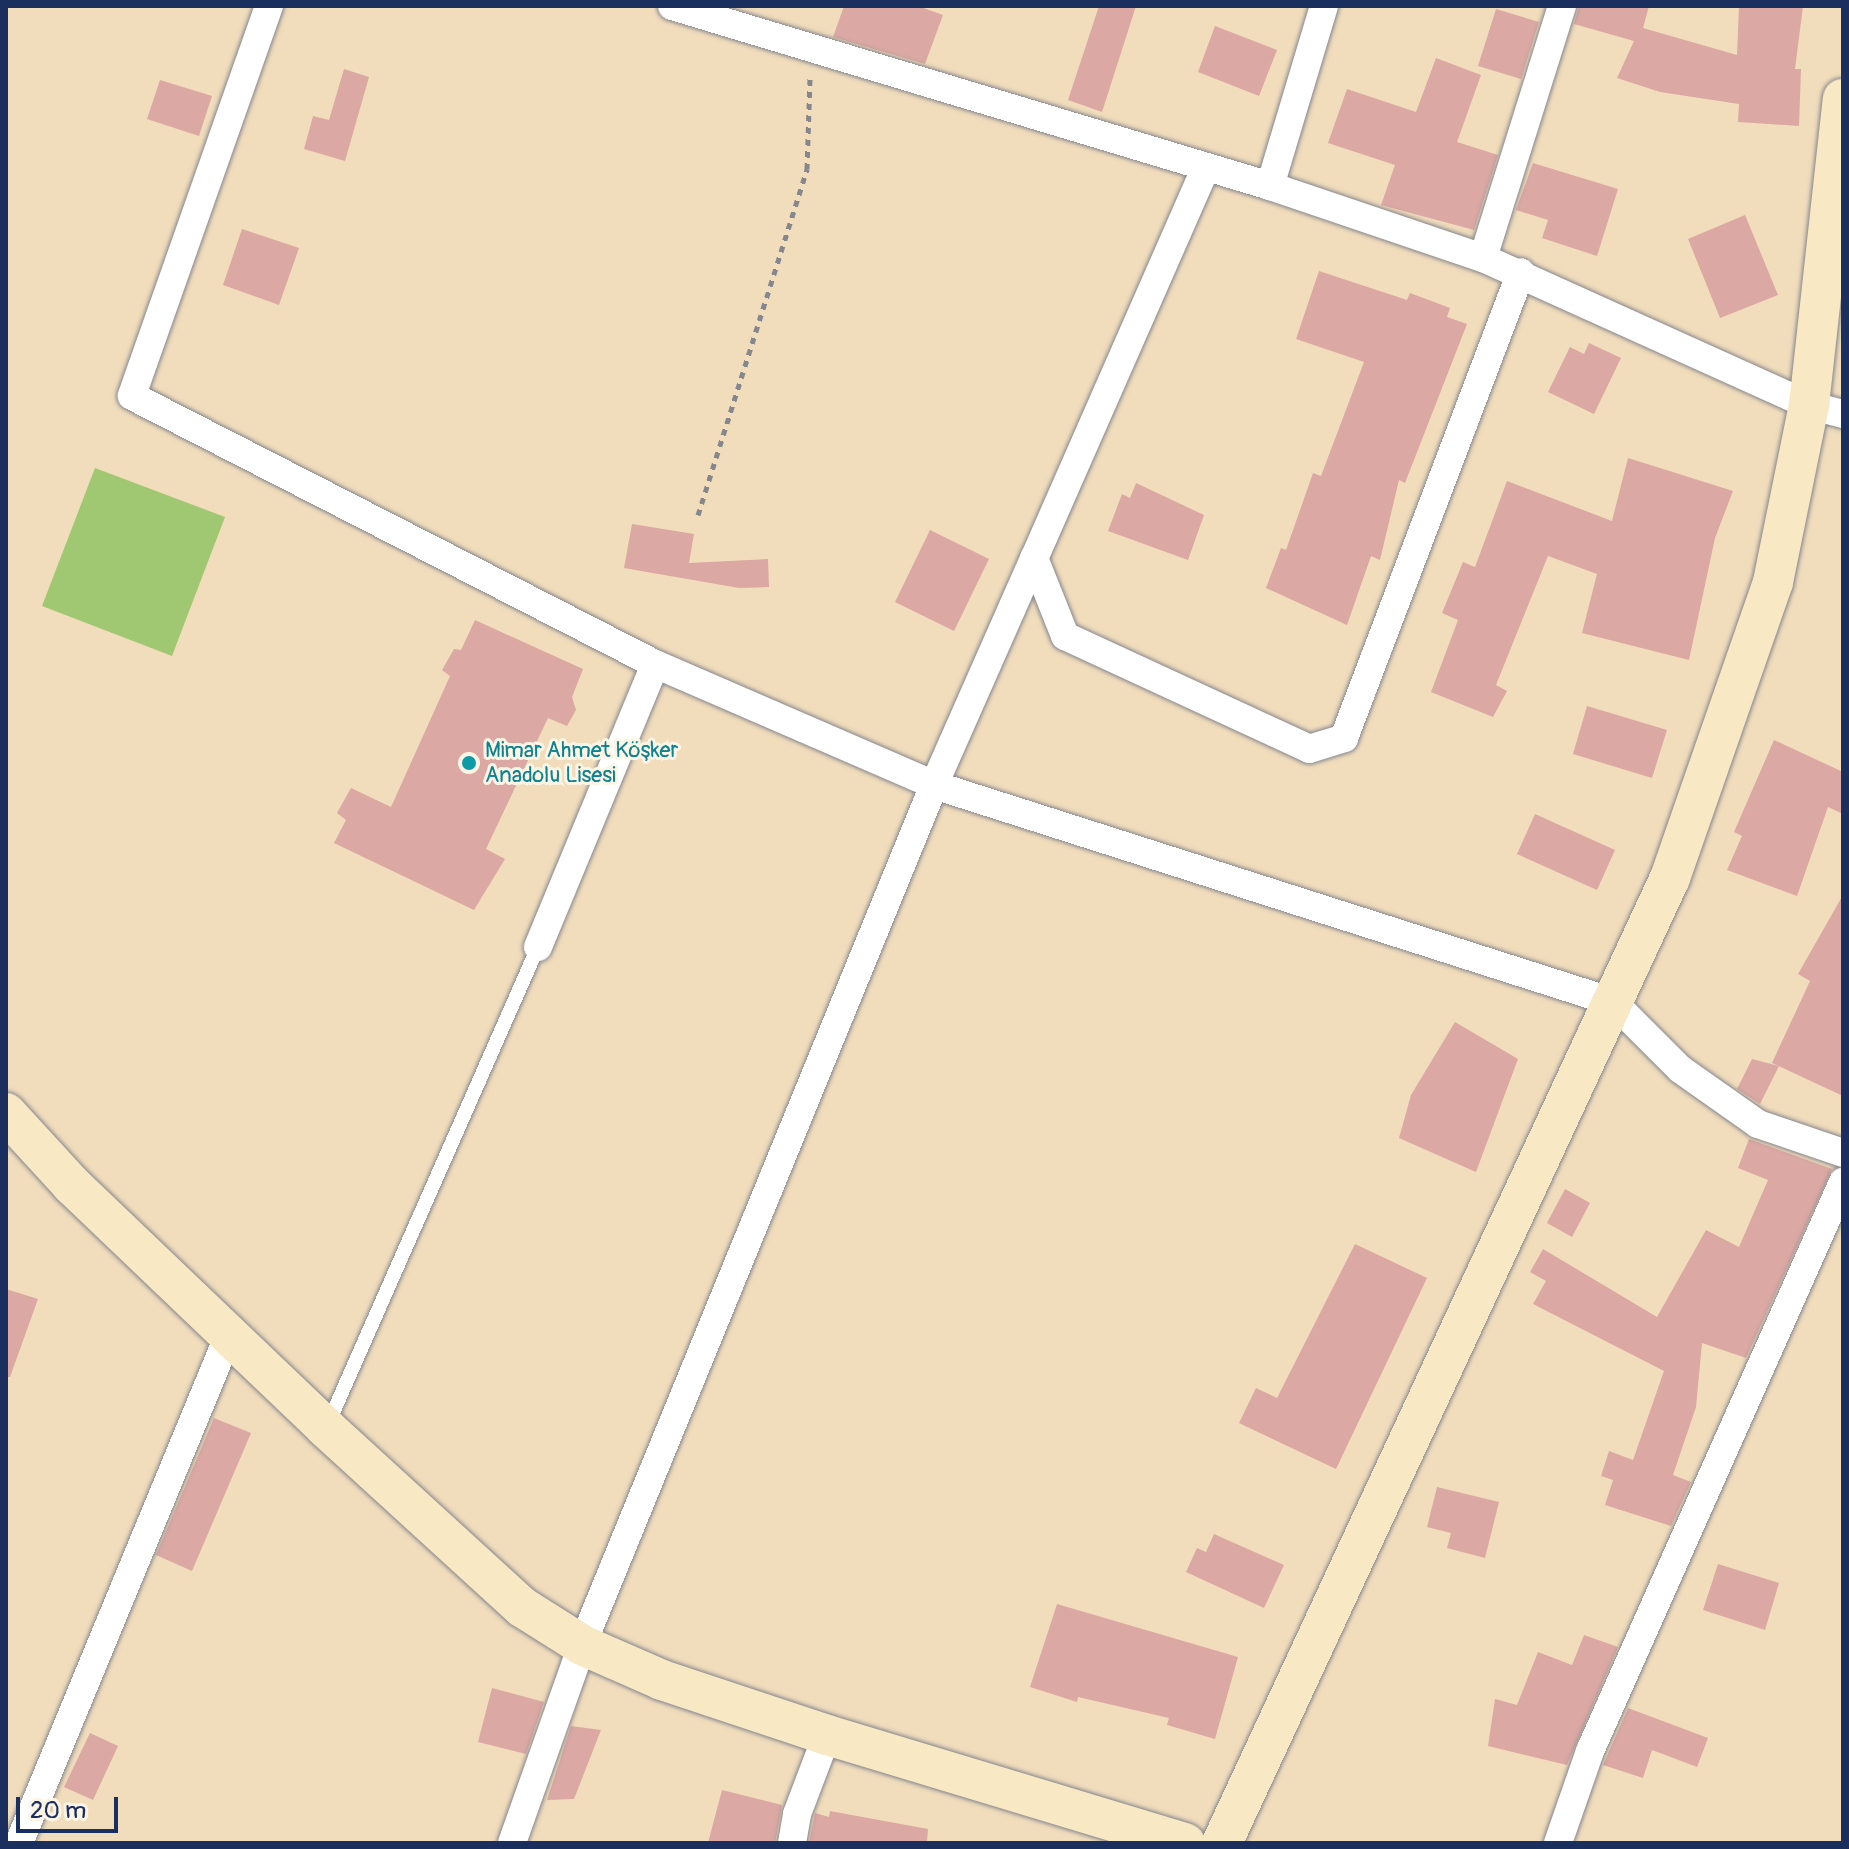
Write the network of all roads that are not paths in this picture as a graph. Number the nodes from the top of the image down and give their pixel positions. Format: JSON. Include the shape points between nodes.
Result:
{"nodes":[{"id":1,"x":269,"y":6,"type":"edge"},
{"id":2,"x":672,"y":6,"type":"edge"},
{"id":3,"x":1324,"y":6,"type":"edge"},
{"id":4,"x":1562,"y":6,"type":"edge"},
{"id":5,"x":1843,"y":99,"type":"edge"},
{"id":6,"x":1206,"y":167,"type":"junction"},
{"id":7,"x":1270,"y":186,"type":"junction"},
{"id":8,"x":1483,"y":258,"type":"junction"},
{"id":9,"x":1521,"y":272,"type":"junction"},
{"id":10,"x":1826,"y":410,"type":"edge"},
{"id":11,"x":1034,"y":558,"type":"junction"},
{"id":12,"x":655,"y":664,"type":"junction"},
{"id":13,"x":934,"y":785,"type":"junction"},
{"id":14,"x":538,"y":947,"type":"joint"},
{"id":15,"x":1613,"y":1002,"type":"junction"},
{"id":16,"x":6,"y":1113,"type":"edge"},
{"id":17,"x":6,"y":1153,"type":"edge"},
{"id":18,"x":1843,"y":1153,"type":"edge"},
{"id":19,"x":1843,"y":1182,"type":"edge"},
{"id":20,"x":72,"y":1185,"type":"junction"},
{"id":21,"x":228,"y":1337,"type":"junction"},
{"id":22,"x":326,"y":1428,"type":"junction"},
{"id":23,"x":582,"y":1645,"type":"junction"},
{"id":24,"x":827,"y":1735,"type":"junction"},
{"id":25,"x":19,"y":1843,"type":"edge"},
{"id":26,"x":512,"y":1843,"type":"edge"},
{"id":27,"x":792,"y":1843,"type":"edge"},
{"id":28,"x":1185,"y":1843,"type":"edge"},
{"id":29,"x":1222,"y":1843,"type":"edge"},
{"id":30,"x":1558,"y":1843,"type":"edge"}],
"edges":[{"from":1,"to":12,"type":"street","via":[[132,396]]},
{"from":2,"to":6,"type":"street"},
{"from":3,"to":7,"type":"street"},
{"from":4,"to":8,"type":"street"},
{"from":5,"to":10,"type":"street"},
{"from":6,"to":7,"type":"street"},
{"from":6,"to":11,"type":"street"},
{"from":7,"to":8,"type":"street"},
{"from":8,"to":9,"type":"street"},
{"from":9,"to":10,"type":"street"},
{"from":9,"to":11,"type":"street","via":[[1344,738],[1309,749],[1065,636]]},
{"from":10,"to":15,"type":"street","via":[[1773,582],[1670,878]]},
{"from":11,"to":13,"type":"street"},
{"from":12,"to":13,"type":"street"},
{"from":12,"to":14,"type":"street"},
{"from":13,"to":15,"type":"street"},
{"from":13,"to":23,"type":"street"},
{"from":14,"to":22,"type":"lane"},
{"from":15,"to":18,"type":"street","via":[[1680,1069],[1758,1124]]},
{"from":15,"to":29,"type":"street"},
{"from":16,"to":20,"type":"street"},
{"from":17,"to":20,"type":"street"},
{"from":19,"to":30,"type":"street","via":[[1590,1751]]},
{"from":20,"to":21,"type":"street"},
{"from":21,"to":22,"type":"street"},
{"from":21,"to":25,"type":"street"},
{"from":22,"to":23,"type":"street","via":[[522,1607]]},
{"from":23,"to":24,"type":"street","via":[[662,1680]]},
{"from":23,"to":26,"type":"street"},
{"from":24,"to":27,"type":"street","via":[[797,1814]]},
{"from":24,"to":28,"type":"street"}]}
